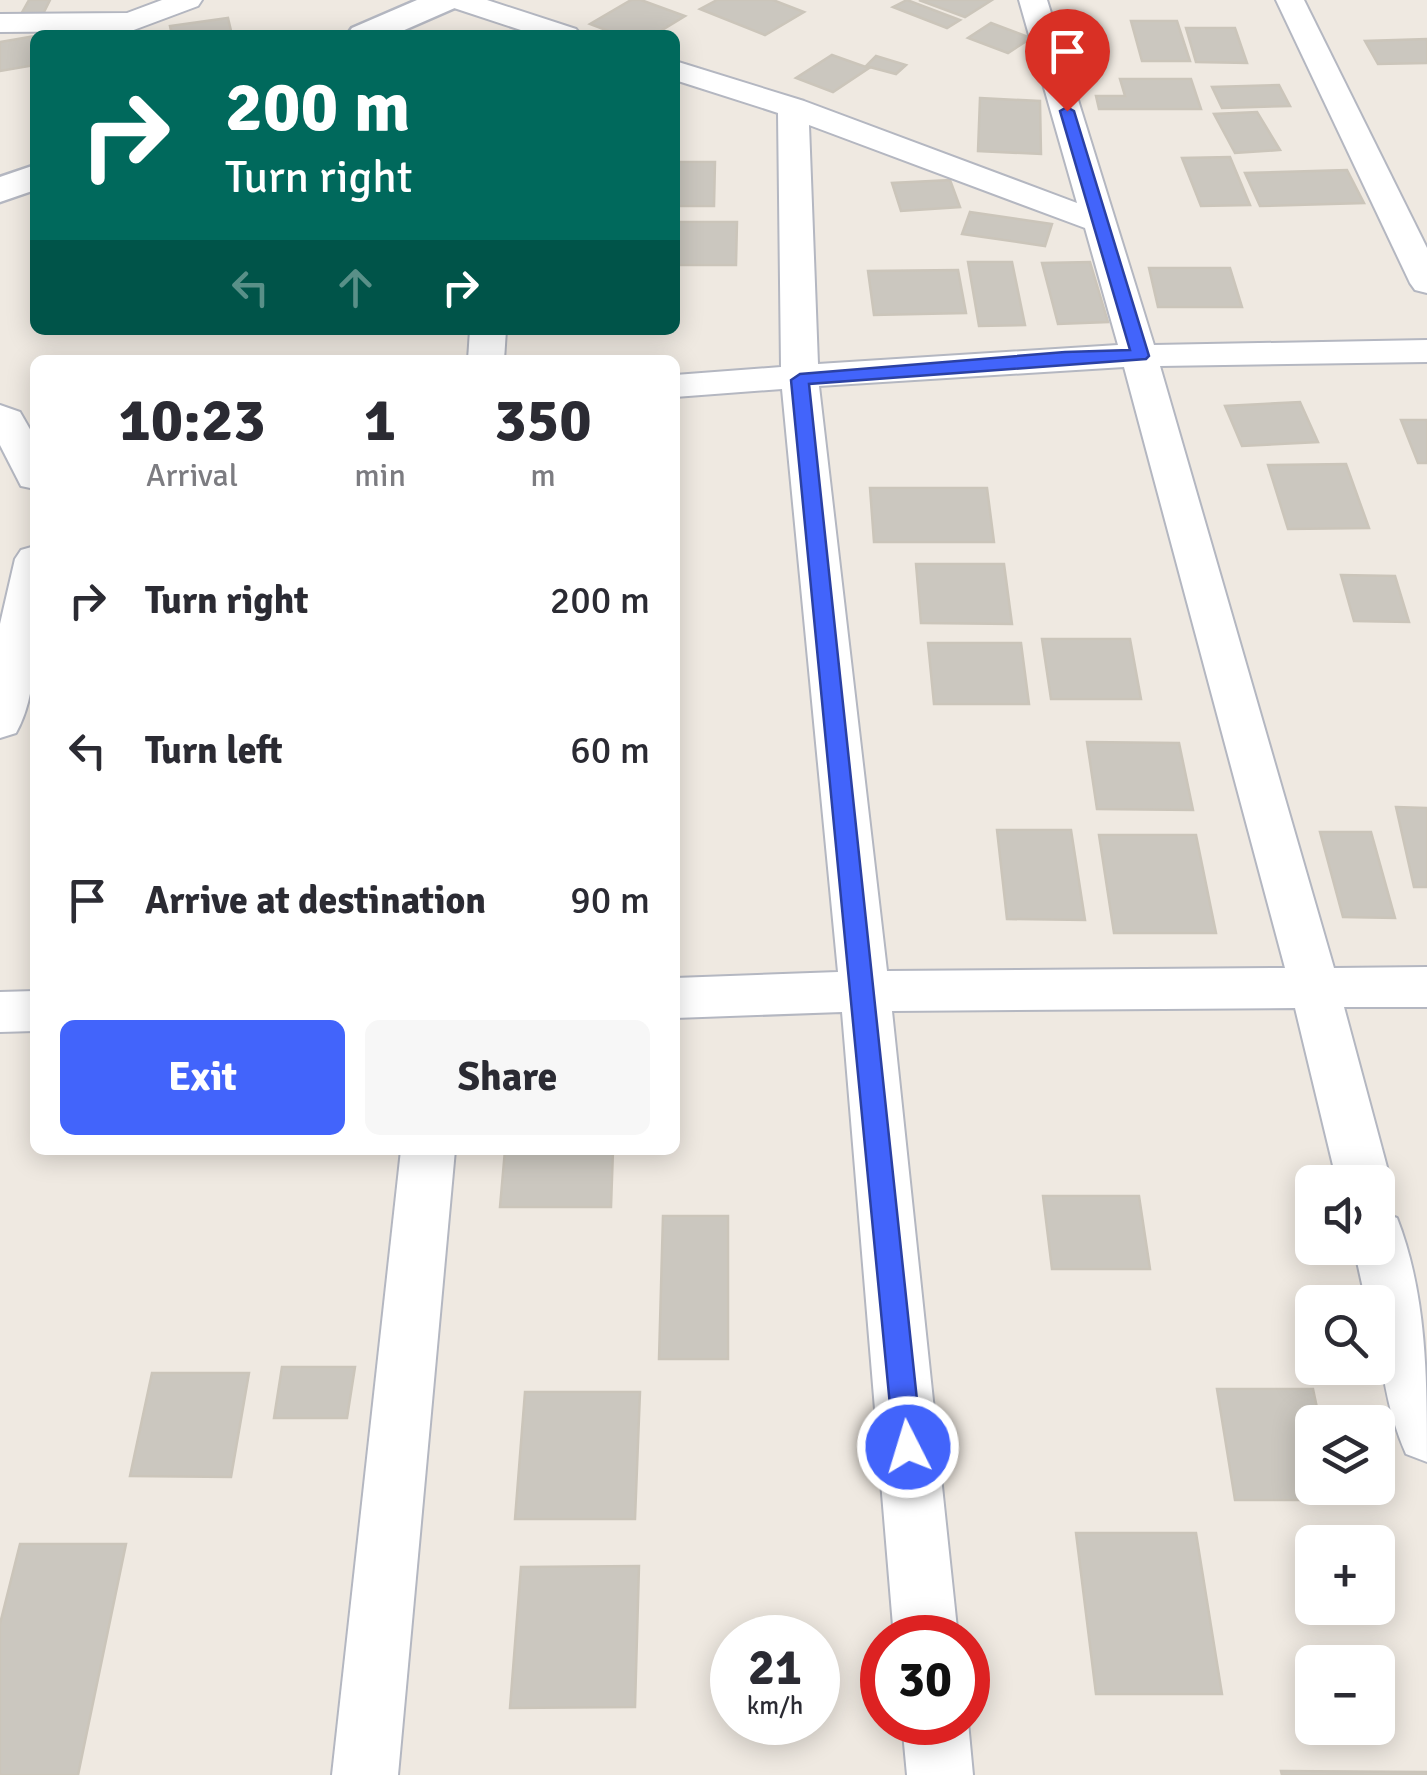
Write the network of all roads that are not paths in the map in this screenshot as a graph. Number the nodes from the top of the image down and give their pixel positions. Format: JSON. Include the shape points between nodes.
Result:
{"nodes":[{"id":1,"x":188,"y":0,"type":"edge"},
{"id":2,"x":446,"y":0,"type":"edge"},
{"id":3,"x":458,"y":0,"type":"edge"},
{"id":4,"x":1033,"y":0,"type":"edge"},
{"id":5,"x":1290,"y":0,"type":"edge"},
{"id":6,"x":0,"y":23,"type":"edge"},
{"id":7,"x":376,"y":30,"type":"edge"},
{"id":8,"x":551,"y":30,"type":"edge"},
{"id":9,"x":680,"y":72,"type":"edge"},
{"id":10,"x":793,"y":108,"type":"junction"},
{"id":11,"x":30,"y":178,"type":"edge"},
{"id":12,"x":0,"y":191,"type":"edge"},
{"id":13,"x":1101,"y":223,"type":"junction"},
{"id":14,"x":1427,"y":283,"type":"edge"},
{"id":15,"x":1427,"y":351,"type":"edge"},
{"id":16,"x":1140,"y":356,"type":"junction"},
{"id":17,"x":800,"y":380,"type":"junction"},
{"id":18,"x":680,"y":386,"type":"edge"},
{"id":19,"x":14,"y":418,"type":"edge"},
{"id":20,"x":30,"y":463,"type":"edge"},
{"id":21,"x":30,"y":582,"type":"edge"},
{"id":22,"x":0,"y":722,"type":"edge"},
{"id":23,"x":1427,"y":987,"type":"edge"},
{"id":24,"x":1316,"y":988,"type":"junction"},
{"id":25,"x":865,"y":990,"type":"junction"},
{"id":26,"x":680,"y":998,"type":"edge"},
{"id":27,"x":30,"y":1011,"type":"edge"},
{"id":28,"x":0,"y":1012,"type":"edge"},
{"id":29,"x":427,"y":1155,"type":"edge"},
{"id":30,"x":1360,"y":1165,"type":"edge"},
{"id":31,"x":1385,"y":1265,"type":"edge"},
{"id":32,"x":1427,"y":1434,"type":"edge"},
{"id":33,"x":924,"y":1615,"type":"edge"},
{"id":34,"x":937,"y":1745,"type":"edge"},
{"id":35,"x":365,"y":1775,"type":"edge"},
{"id":36,"x":940,"y":1775,"type":"edge"}],
"edges":[{"from":1,"to":6,"type":"street","via":[[131,22]]},
{"from":2,"to":7,"type":"main road"},
{"from":3,"to":8,"type":"street"},
{"from":4,"to":13,"type":"street"},
{"from":5,"to":14,"type":"street"},
{"from":9,"to":10,"type":"street"},
{"from":10,"to":13,"type":"street"},
{"from":10,"to":17,"type":"street"},
{"from":11,"to":12,"type":"main road"},
{"from":13,"to":16,"type":"street"},
{"from":15,"to":16,"type":"street"},
{"from":16,"to":17,"type":"street"},
{"from":16,"to":24,"type":"street"},
{"from":17,"to":18,"type":"street"},
{"from":17,"to":25,"type":"street"},
{"from":19,"to":20,"type":"street"},
{"from":21,"to":22,"type":"street"},
{"from":23,"to":24,"type":"street"},
{"from":24,"to":25,"type":"street"},
{"from":24,"to":30,"type":"street"},
{"from":25,"to":26,"type":"street"},
{"from":25,"to":33,"type":"street"},
{"from":27,"to":28,"type":"street"},
{"from":29,"to":35,"type":"street"},
{"from":31,"to":32,"type":"street"},
{"from":34,"to":36,"type":"street"}]}
